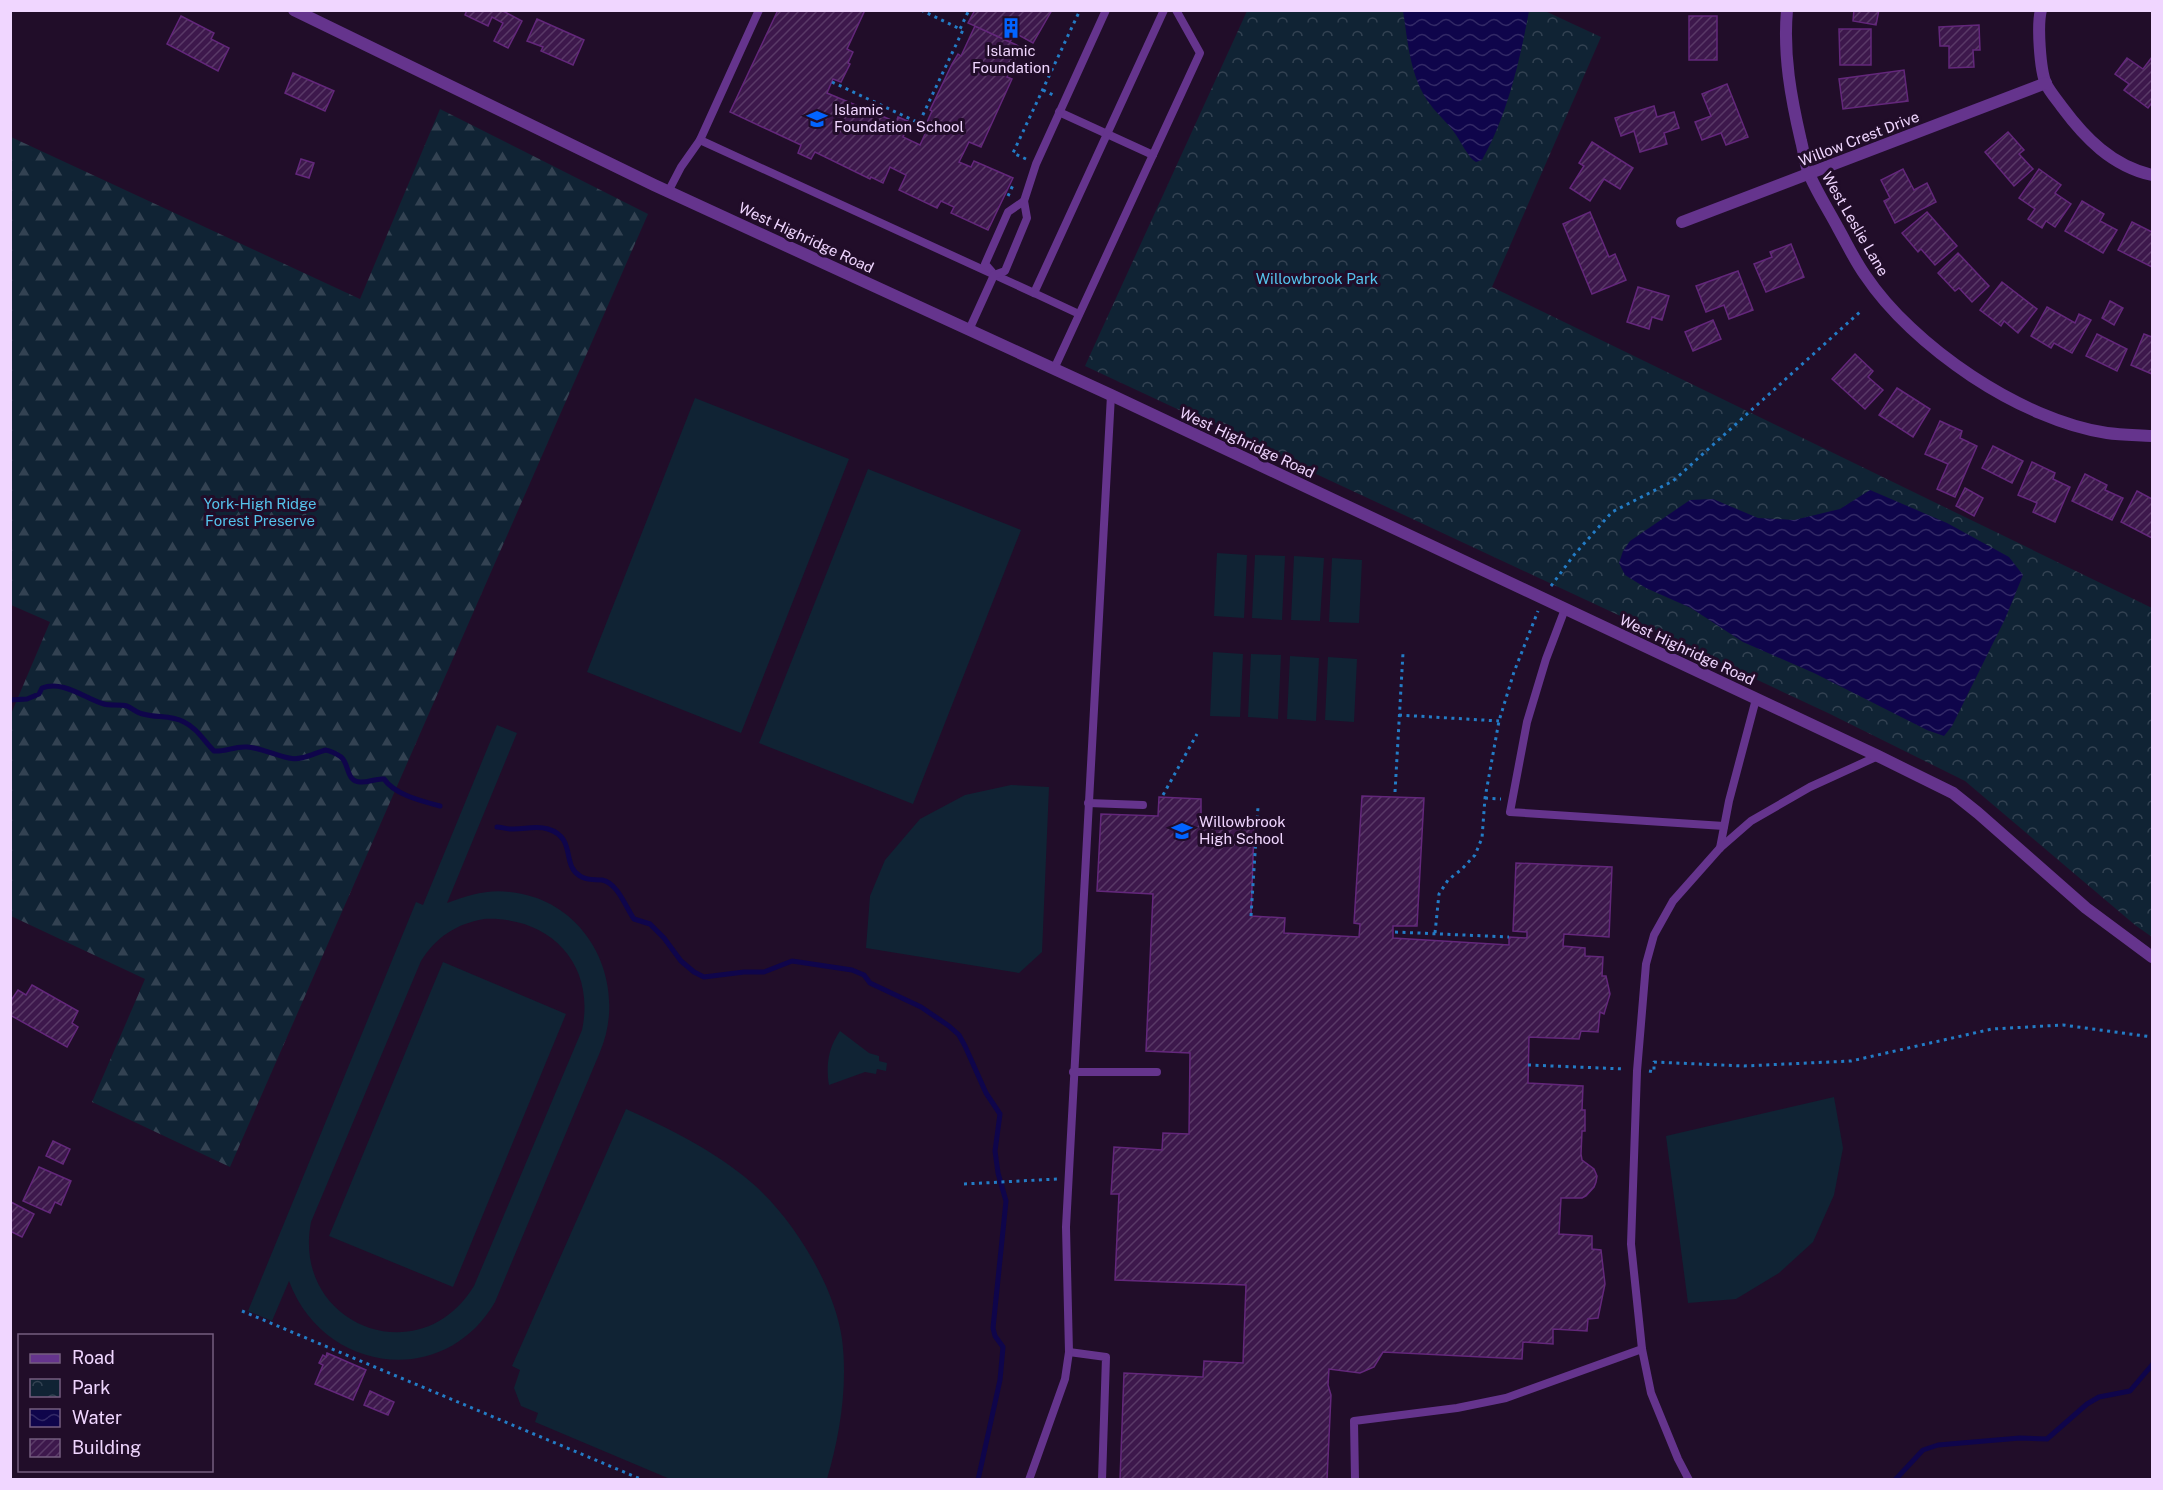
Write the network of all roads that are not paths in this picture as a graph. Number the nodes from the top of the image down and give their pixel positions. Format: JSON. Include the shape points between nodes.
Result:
{"nodes":[{"id":1,"x":294,"y":10,"type":"edge"},
{"id":2,"x":759,"y":10,"type":"edge"},
{"id":3,"x":1106,"y":10,"type":"edge"},
{"id":4,"x":1164,"y":10,"type":"edge"},
{"id":5,"x":1176,"y":10,"type":"edge"},
{"id":6,"x":1787,"y":10,"type":"edge"},
{"id":7,"x":2041,"y":10,"type":"edge"},
{"id":8,"x":2046,"y":83,"type":"junction"},
{"id":9,"x":1059,"y":112,"type":"junction"},
{"id":10,"x":1107,"y":134,"type":"junction"},
{"id":11,"x":700,"y":140,"type":"junction"},
{"id":12,"x":1153,"y":155,"type":"junction"},
{"id":13,"x":1809,"y":174,"type":"junction"},
{"id":14,"x":2152,"y":175,"type":"edge"},
{"id":15,"x":668,"y":192,"type":"junction"},
{"id":16,"x":1024,"y":201,"type":"junction"},
{"id":17,"x":1682,"y":222,"type":"dead end"},
{"id":18,"x":994,"y":275,"type":"junction"},
{"id":19,"x":1034,"y":293,"type":"junction"},
{"id":20,"x":1079,"y":314,"type":"junction"},
{"id":21,"x":969,"y":330,"type":"junction"},
{"id":22,"x":1054,"y":369,"type":"junction"},
{"id":23,"x":1111,"y":395,"type":"junction"},
{"id":24,"x":2152,"y":435,"type":"edge"},
{"id":25,"x":1565,"y":609,"type":"junction"},
{"id":26,"x":1756,"y":699,"type":"junction"},
{"id":27,"x":1878,"y":756,"type":"junction"},
{"id":28,"x":1088,"y":803,"type":"junction"},
{"id":29,"x":1143,"y":805,"type":"dead end"},
{"id":30,"x":1724,"y":826,"type":"junction"},
{"id":31,"x":1720,"y":848,"type":"junction"},
{"id":32,"x":2152,"y":957,"type":"edge"},
{"id":33,"x":1073,"y":1071,"type":"junction"},
{"id":34,"x":1157,"y":1072,"type":"dead end"},
{"id":35,"x":1642,"y":1349,"type":"junction"},
{"id":36,"x":1069,"y":1352,"type":"junction"},
{"id":37,"x":1029,"y":1479,"type":"edge"},
{"id":38,"x":1102,"y":1479,"type":"edge"},
{"id":39,"x":1356,"y":1479,"type":"edge"},
{"id":40,"x":1689,"y":1479,"type":"edge"}],
"edges":[{"from":1,"to":15,"type":"street","name":"West Highridge Road"},
{"from":2,"to":11,"type":"lane"},
{"from":3,"to":9,"type":"lane"},
{"from":4,"to":10,"type":"lane"},
{"from":5,"to":12,"type":"lane","via":[[1200,53]]},
{"from":6,"to":13,"type":"street","name":"West Leslie Lane","via":[[1793,110]]},
{"from":7,"to":8,"type":"street","via":[[2039,44]]},
{"from":8,"to":13,"type":"street","name":"Willow Crest Drive"},
{"from":8,"to":14,"type":"street","via":[[2095,146],[2123,164]]},
{"from":9,"to":10,"type":"lane"},
{"from":9,"to":16,"type":"lane"},
{"from":10,"to":12,"type":"lane"},
{"from":10,"to":19,"type":"lane"},
{"from":11,"to":15,"type":"lane"},
{"from":11,"to":18,"type":"lane"},
{"from":12,"to":20,"type":"lane"},
{"from":13,"to":17,"type":"street","name":"Willow Crest Drive"},
{"from":13,"to":24,"type":"street","name":"West Leslie Lane","via":[[1864,274],[1928,345],[2010,399],[2045,414],[2107,433]]},
{"from":15,"to":21,"type":"street","name":"West Highridge Road"},
{"from":16,"to":18,"type":"lane","via":[[1027,218],[1005,271]]},
{"from":16,"to":18,"type":"lane","via":[[1008,212],[985,264]]},
{"from":18,"to":19,"type":"lane"},
{"from":18,"to":21,"type":"lane"},
{"from":19,"to":20,"type":"lane"},
{"from":20,"to":22,"type":"lane"},
{"from":21,"to":22,"type":"street","name":"West Highridge Road"},
{"from":22,"to":23,"type":"street","name":"West Highridge Road"},
{"from":23,"to":25,"type":"street","name":"West Highridge Road"},
{"from":23,"to":28,"type":"lane"},
{"from":25,"to":26,"type":"street","name":"West Highridge Road"},
{"from":25,"to":30,"type":"lane","via":[[1527,722],[1510,812]]},
{"from":26,"to":27,"type":"street","name":"West Highridge Road"},
{"from":26,"to":30,"type":"lane"},
{"from":27,"to":31,"type":"lane","via":[[1810,787],[1751,821]]},
{"from":27,"to":32,"type":"street","name":"West Highridge Road","via":[[1953,793],[2086,908]]},
{"from":28,"to":29,"type":"lane"},
{"from":28,"to":33,"type":"lane"},
{"from":30,"to":31,"type":"lane"},
{"from":31,"to":35,"type":"lane","via":[[1673,901],[1654,935],[1646,964],[1637,1071],[1631,1244]]},
{"from":33,"to":34,"type":"lane"},
{"from":33,"to":36,"type":"lane","via":[[1066,1227]]},
{"from":35,"to":39,"type":"lane","via":[[1506,1398],[1354,1421]]},
{"from":35,"to":40,"type":"lane","via":[[1651,1393]]},
{"from":36,"to":37,"type":"lane","via":[[1065,1379]]},
{"from":36,"to":38,"type":"lane","via":[[1106,1357]]}]}
